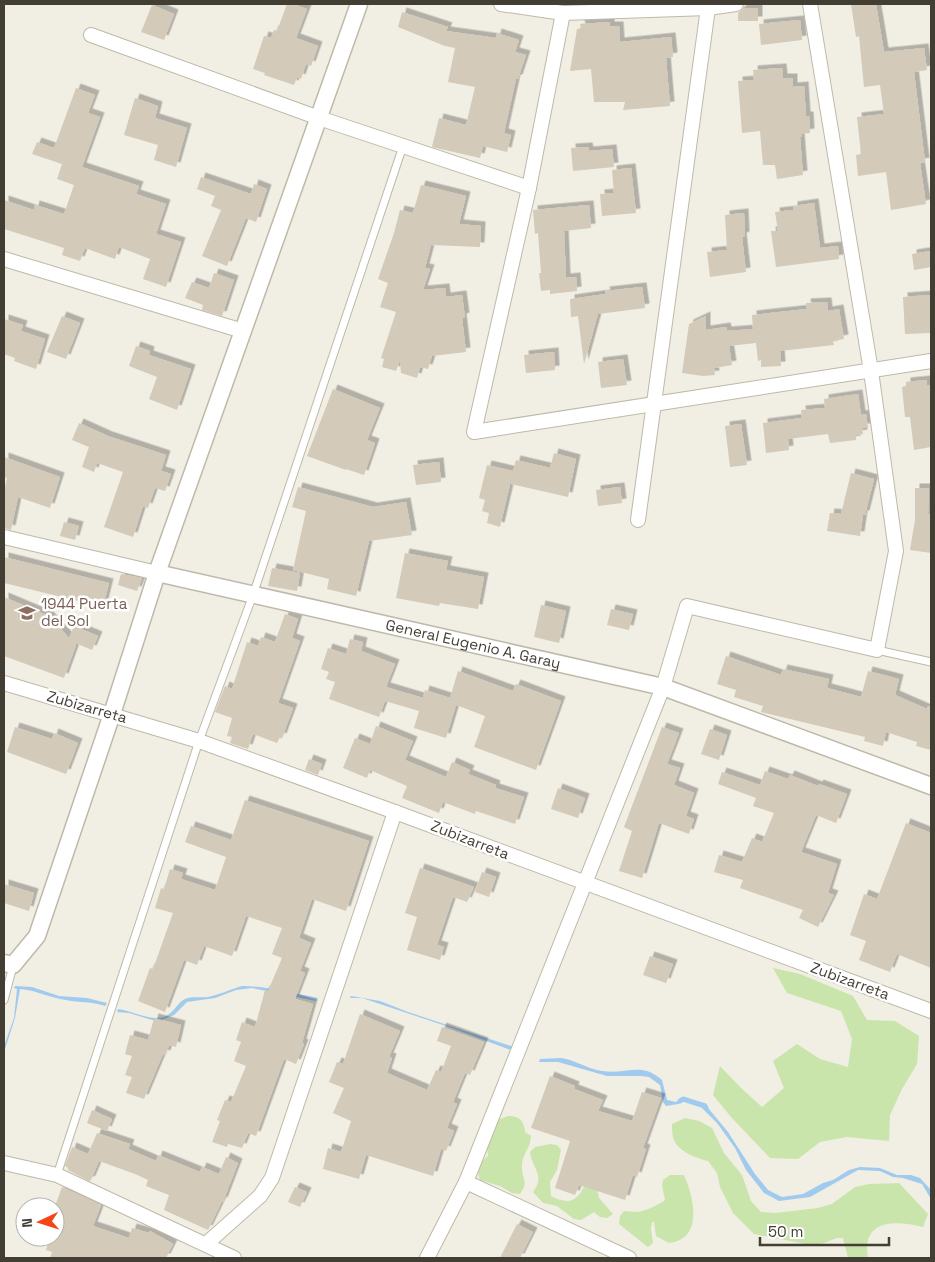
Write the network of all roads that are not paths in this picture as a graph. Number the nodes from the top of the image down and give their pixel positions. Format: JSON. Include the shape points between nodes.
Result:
{"nodes":[{"id":1,"x":359,"y":4,"type":"edge"},
{"id":2,"x":501,"y":4,"type":"edge"},
{"id":3,"x":736,"y":4,"type":"edge"},
{"id":4,"x":810,"y":4,"type":"edge"},
{"id":5,"x":708,"y":8,"type":"junction"},
{"id":6,"x":563,"y":12,"type":"junction"},
{"id":7,"x":91,"y":35,"type":"dead end"},
{"id":8,"x":319,"y":118,"type":"junction"},
{"id":9,"x":403,"y":146,"type":"junction"},
{"id":10,"x":529,"y":188,"type":"junction"},
{"id":11,"x":4,"y":259,"type":"edge"},
{"id":12,"x":244,"y":331,"type":"junction"},
{"id":13,"x":931,"y":361,"type":"edge"},
{"id":14,"x":871,"y":371,"type":"junction"},
{"id":15,"x":654,"y":404,"type":"junction"},
{"id":16,"x":638,"y":520,"type":"dead end"},
{"id":17,"x":4,"y":537,"type":"edge"},
{"id":18,"x":157,"y":573,"type":"junction"},
{"id":19,"x":253,"y":595,"type":"junction"},
{"id":20,"x":877,"y":650,"type":"junction"},
{"id":21,"x":931,"y":662,"type":"edge"},
{"id":22,"x":4,"y":683,"type":"edge"},
{"id":23,"x":663,"y":687,"type":"junction"},
{"id":24,"x":112,"y":714,"type":"junction"},
{"id":25,"x":199,"y":741,"type":"junction"},
{"id":26,"x":931,"y":786,"type":"edge"},
{"id":27,"x":395,"y":812,"type":"junction"},
{"id":28,"x":584,"y":883,"type":"junction"},
{"id":29,"x":8,"y":964,"type":"edge"},
{"id":30,"x":4,"y":1000,"type":"edge"},
{"id":31,"x":931,"y":1011,"type":"edge"},
{"id":32,"x":4,"y":1163,"type":"edge"},
{"id":33,"x":57,"y":1175,"type":"junction"},
{"id":34,"x":466,"y":1182,"type":"junction"},
{"id":35,"x":206,"y":1244,"type":"junction"},
{"id":36,"x":234,"y":1258,"type":"edge"},
{"id":37,"x":428,"y":1258,"type":"edge"},
{"id":38,"x":629,"y":1258,"type":"edge"}],
"edges":[{"from":1,"to":8,"type":"street"},
{"from":2,"to":6,"type":"street"},
{"from":3,"to":5,"type":"street"},
{"from":4,"to":14,"type":"street"},
{"from":5,"to":6,"type":"street"},
{"from":5,"to":15,"type":"street"},
{"from":6,"to":10,"type":"street"},
{"from":7,"to":8,"type":"street"},
{"from":8,"to":9,"type":"street"},
{"from":8,"to":12,"type":"street"},
{"from":9,"to":10,"type":"street"},
{"from":9,"to":19,"type":"lane"},
{"from":10,"to":15,"type":"street","via":[[474,432]]},
{"from":11,"to":12,"type":"street"},
{"from":12,"to":18,"type":"street"},
{"from":13,"to":14,"type":"street"},
{"from":14,"to":15,"type":"street"},
{"from":14,"to":20,"type":"street","via":[[896,552]]},
{"from":15,"to":16,"type":"street"},
{"from":17,"to":18,"type":"street","name":"General Eugenio A. Garay"},
{"from":18,"to":19,"type":"street","name":"General Eugenio A. Garay"},
{"from":18,"to":24,"type":"street"},
{"from":19,"to":23,"type":"street","name":"General Eugenio A. Garay"},
{"from":19,"to":25,"type":"lane"},
{"from":20,"to":21,"type":"lane"},
{"from":20,"to":23,"type":"street","via":[[687,606]]},
{"from":22,"to":24,"type":"street","name":"Zubizarreta"},
{"from":23,"to":26,"type":"street","name":"General Eugenio A. Garay"},
{"from":23,"to":28,"type":"street"},
{"from":24,"to":25,"type":"street","name":"Zubizarreta"},
{"from":24,"to":29,"type":"street","via":[[36,936]]},
{"from":25,"to":27,"type":"street","name":"Zubizarreta"},
{"from":25,"to":33,"type":"lane"},
{"from":27,"to":28,"type":"street","name":"Zubizarreta"},
{"from":27,"to":35,"type":"street","via":[[272,1178],[260,1196]]},
{"from":28,"to":31,"type":"street","name":"Zubizarreta"},
{"from":28,"to":34,"type":"street"},
{"from":29,"to":30,"type":"lane"},
{"from":32,"to":33,"type":"street"},
{"from":33,"to":35,"type":"street"},
{"from":34,"to":37,"type":"street"},
{"from":34,"to":38,"type":"street"},
{"from":35,"to":36,"type":"street"}]}
